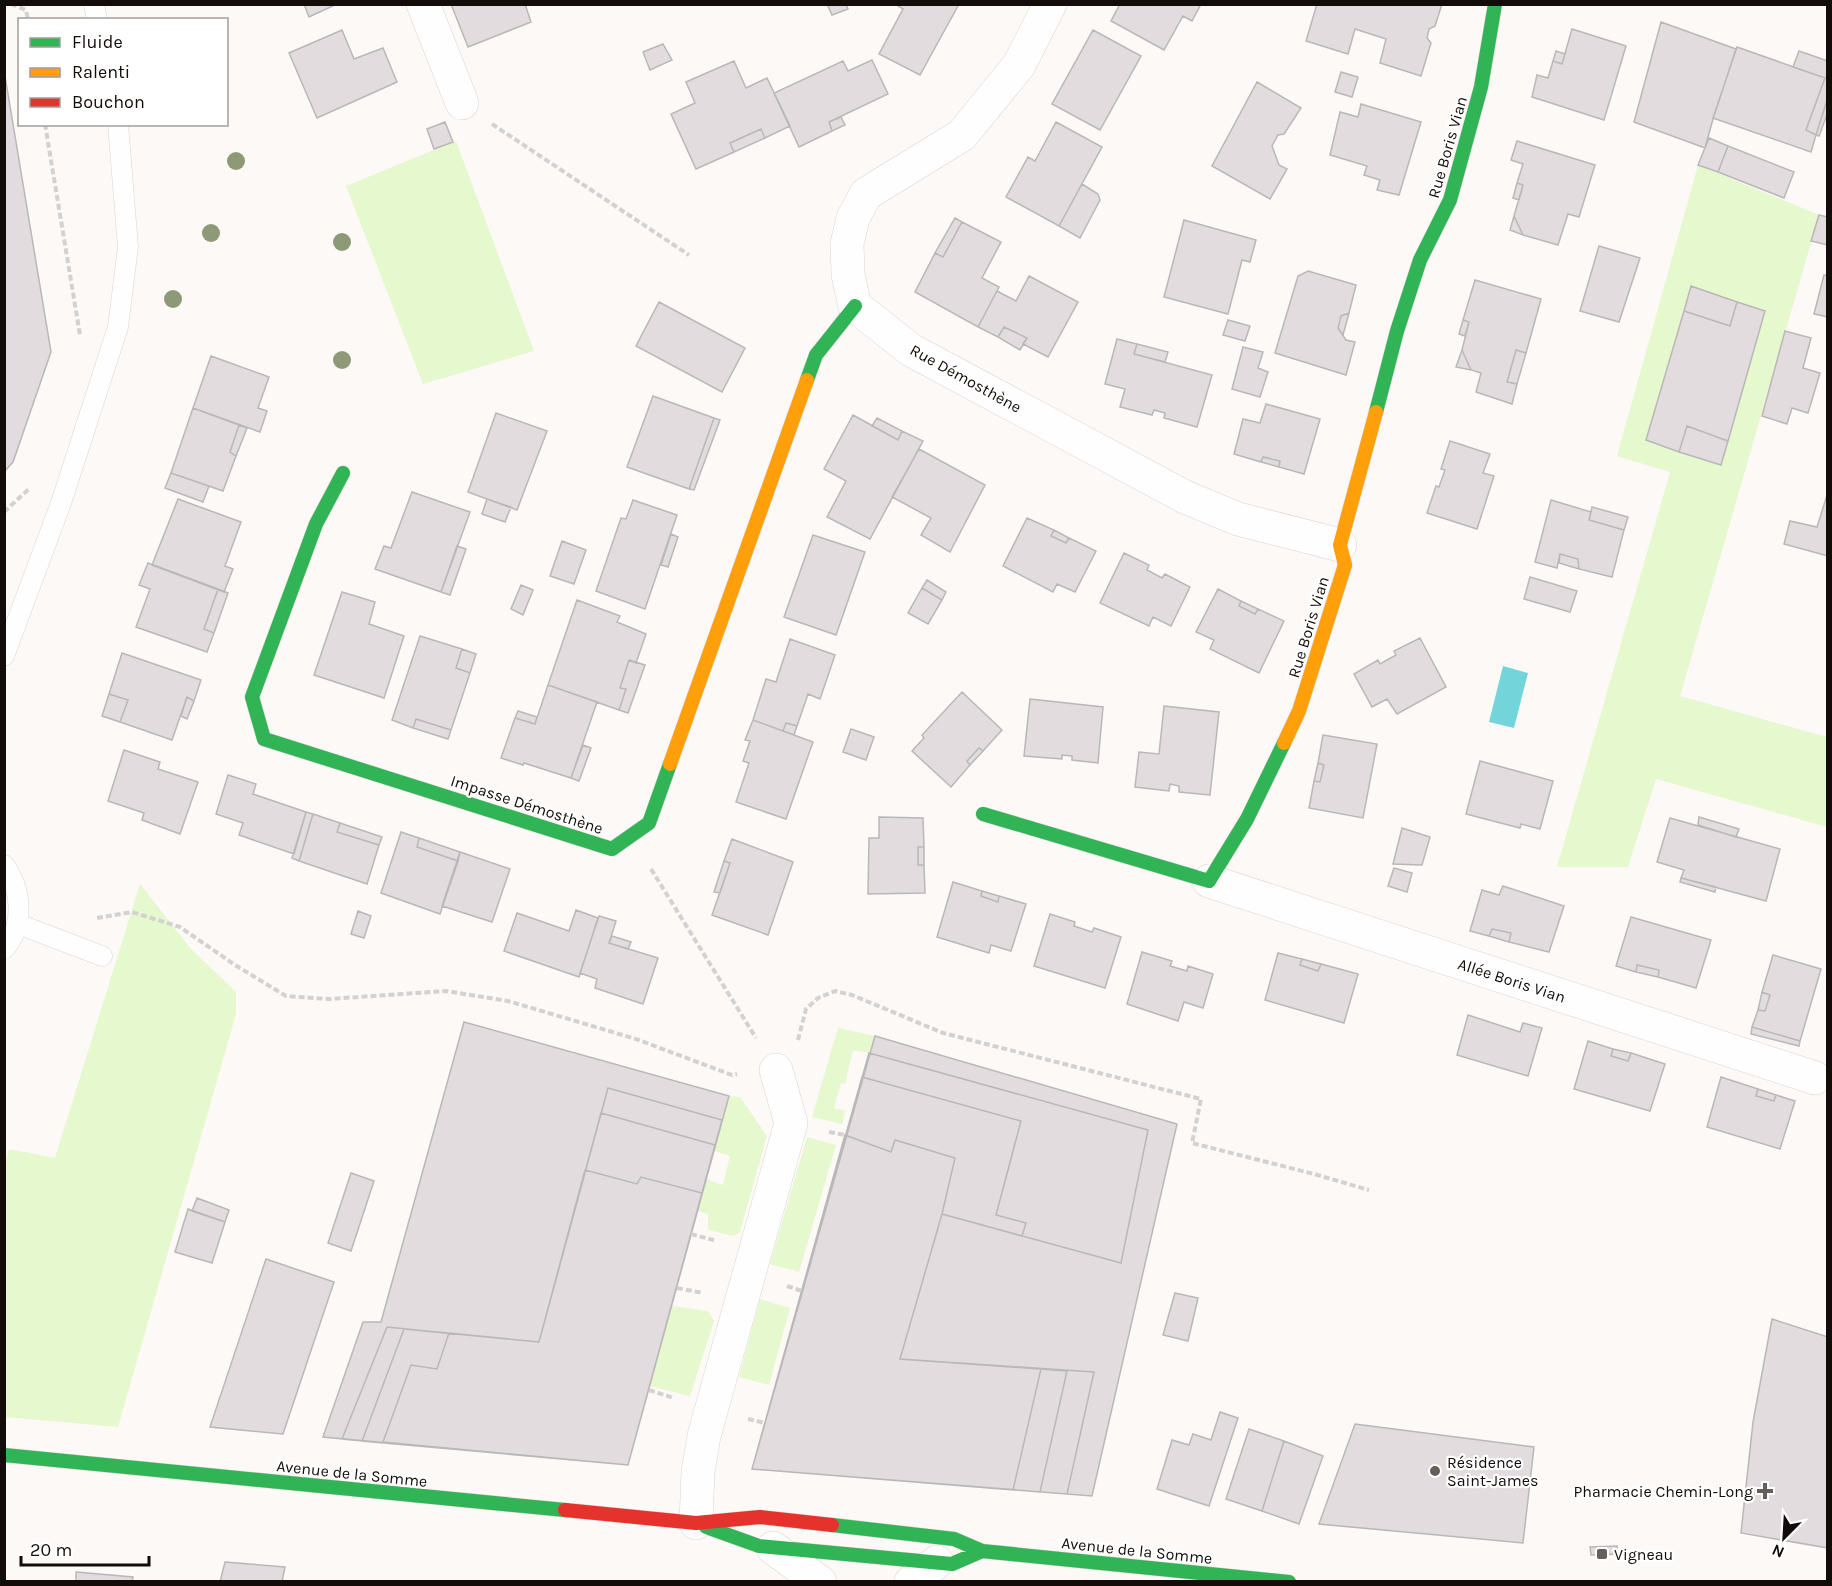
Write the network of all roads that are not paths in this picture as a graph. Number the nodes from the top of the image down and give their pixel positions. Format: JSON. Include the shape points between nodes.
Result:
{"nodes":[{"id":1,"x":423,"y":4,"type":"edge"},
{"id":2,"x":1050,"y":4,"type":"edge"},
{"id":3,"x":1495,"y":4,"type":"edge"},
{"id":4,"x":462,"y":103,"type":"road end"},
{"id":5,"x":118,"y":126,"type":"edge"},
{"id":6,"x":855,"y":306,"type":"junction"},
{"id":7,"x":343,"y":473,"type":"dead end"},
{"id":8,"x":1340,"y":545,"type":"junction"},
{"id":9,"x":4,"y":656,"type":"edge"},
{"id":10,"x":983,"y":814,"type":"dead end"},
{"id":11,"x":4,"y":865,"type":"edge"},
{"id":12,"x":1209,"y":881,"type":"junction"},
{"id":13,"x":18,"y":924,"type":"junction"},
{"id":14,"x":4,"y":950,"type":"edge"},
{"id":15,"x":102,"y":956,"type":"dead end"},
{"id":16,"x":776,"y":1070,"type":"road end"},
{"id":17,"x":1815,"y":1078,"type":"dead end"},
{"id":18,"x":4,"y":1455,"type":"edge"},
{"id":19,"x":696,"y":1523,"type":"junction"},
{"id":20,"x":773,"y":1548,"type":"junction"},
{"id":21,"x":982,"y":1551,"type":"junction"},
{"id":22,"x":937,"y":1562,"type":"junction"},
{"id":23,"x":820,"y":1581,"type":"edge"},
{"id":24,"x":911,"y":1581,"type":"edge"},
{"id":25,"x":1289,"y":1581,"type":"edge"}],
"edges":[{"from":1,"to":4,"type":"street"},
{"from":2,"to":6,"type":"street","via":[[1019,65],[962,135],[866,194],[853,218],[847,244]]},
{"from":3,"to":8,"type":"street","name":"Rue Boris Vian","via":[[1481,87],[1450,201],[1420,260],[1397,331]]},
{"from":5,"to":9,"type":"lane","via":[[128,247],[118,327],[62,503]]},
{"from":6,"to":7,"type":"street","name":"Impasse Démosthène","via":[[816,355],[649,823],[612,849],[264,739],[252,697],[316,524]]},
{"from":6,"to":8,"type":"street","name":"Rue Démosthène","via":[[911,350],[1185,497],[1238,519]]},
{"from":8,"to":12,"type":"street","name":"Rue Boris Vian","via":[[1345,565],[1299,711],[1247,819]]},
{"from":10,"to":12,"type":"street"},
{"from":11,"to":13,"type":"lane","via":[[13,876],[19,899]]},
{"from":12,"to":17,"type":"street","name":"Allée Boris Vian"},
{"from":13,"to":14,"type":"lane"},
{"from":13,"to":15,"type":"lane"},
{"from":16,"to":19,"type":"street","via":[[791,1122],[704,1436]]},
{"from":18,"to":19,"type":"street","name":"Avenue de la Somme"},
{"from":19,"to":20,"type":"street","name":"Avenue de la Somme"},
{"from":19,"to":21,"type":"street","name":"Avenue de la Somme","via":[[760,1517],[954,1539]]},
{"from":20,"to":22,"type":"street","name":"Avenue de la Somme"},
{"from":20,"to":23,"type":"street"},
{"from":21,"to":22,"type":"street","name":"Avenue de la Somme","via":[[952,1564]]},
{"from":21,"to":25,"type":"street","name":"Avenue de la Somme"},
{"from":22,"to":24,"type":"street"}]}
